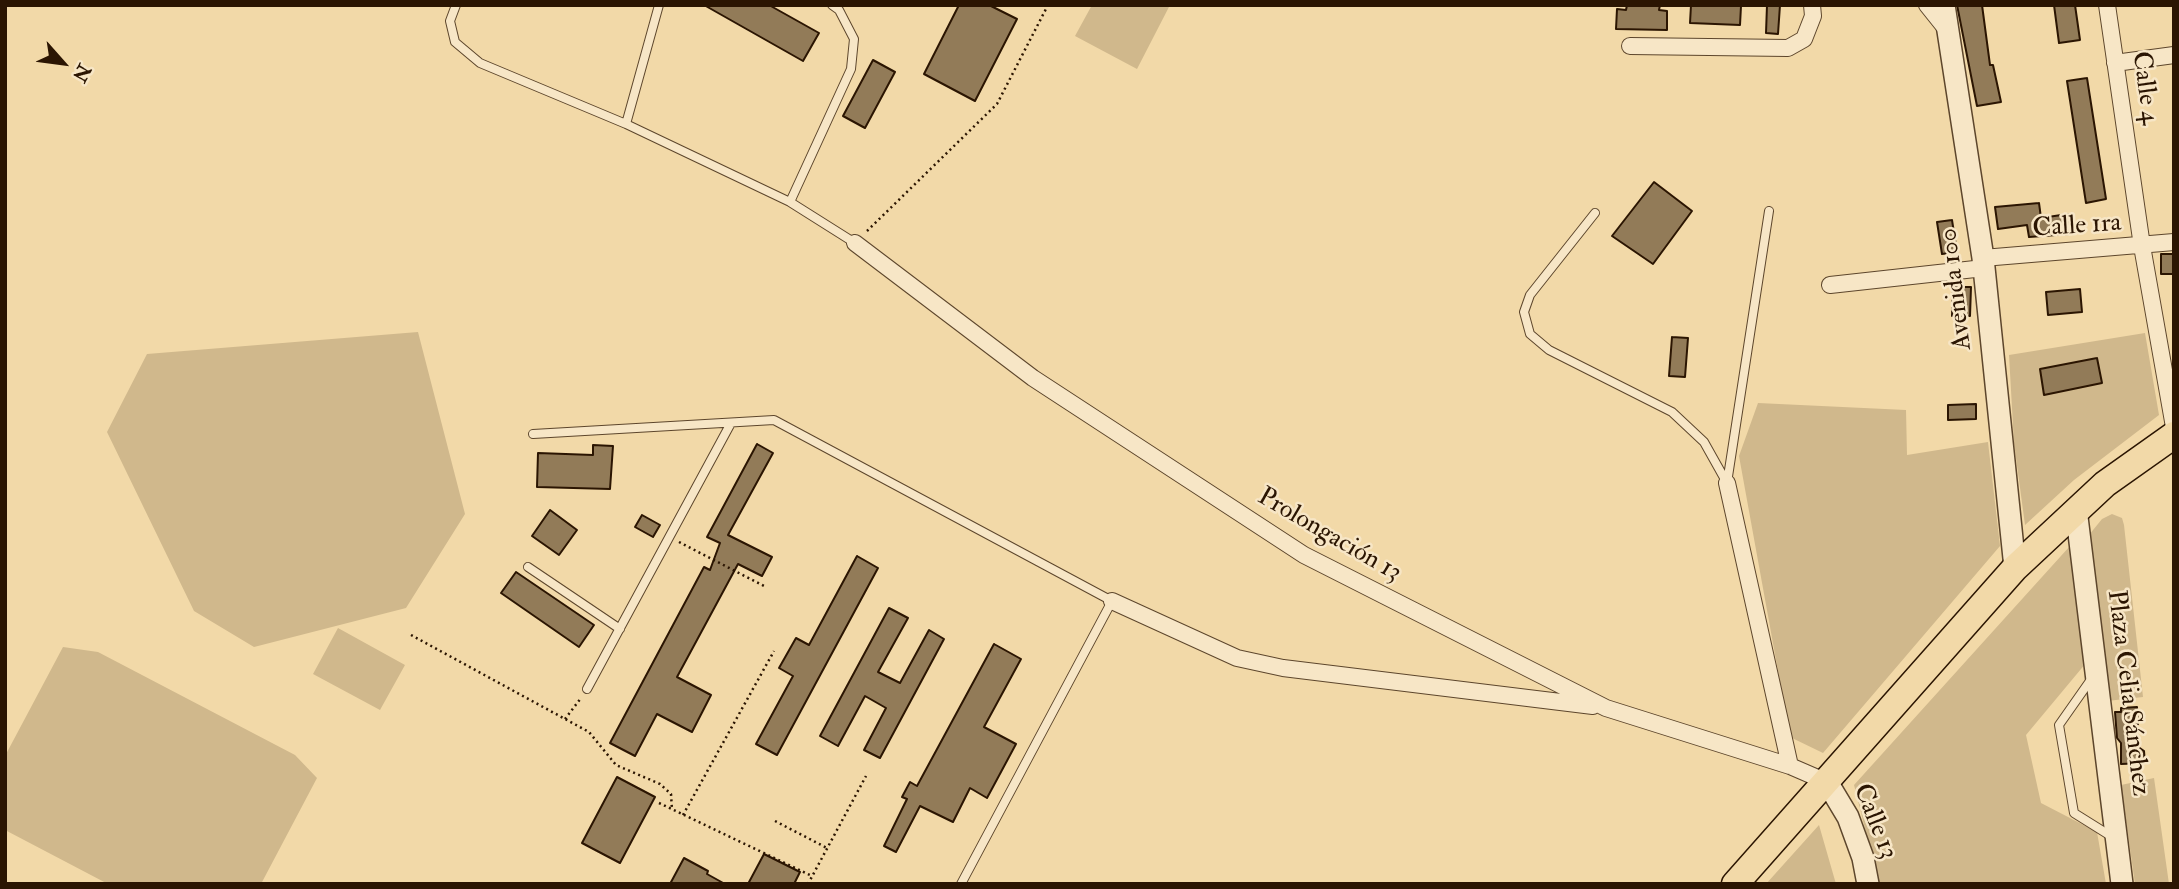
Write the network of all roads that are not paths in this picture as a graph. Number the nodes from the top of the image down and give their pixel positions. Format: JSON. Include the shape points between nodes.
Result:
{"nodes":[{"id":1,"x":456,"y":5,"type":"edge"},
{"id":2,"x":658,"y":5,"type":"edge"},
{"id":3,"x":832,"y":5,"type":"edge"},
{"id":4,"x":1812,"y":5,"type":"edge"},
{"id":5,"x":1927,"y":5,"type":"edge"},
{"id":6,"x":1944,"y":5,"type":"edge"},
{"id":7,"x":2106,"y":5,"type":"edge"},
{"id":8,"x":1948,"y":32,"type":"junction"},
{"id":9,"x":1630,"y":46,"type":"dead end"},
{"id":10,"x":2174,"y":55,"type":"edge"},
{"id":11,"x":2115,"y":63,"type":"junction"},
{"id":12,"x":626,"y":124,"type":"junction"},
{"id":13,"x":790,"y":202,"type":"junction"},
{"id":14,"x":1769,"y":211,"type":"dead end"},
{"id":15,"x":1595,"y":213,"type":"dead end"},
{"id":16,"x":2174,"y":242,"type":"edge"},
{"id":17,"x":855,"y":243,"type":"joint"},
{"id":18,"x":2142,"y":246,"type":"junction"},
{"id":19,"x":1983,"y":263,"type":"junction"},
{"id":20,"x":1830,"y":285,"type":"dead end"},
{"id":21,"x":731,"y":423,"type":"junction"},
{"id":22,"x":2174,"y":427,"type":"edge"},
{"id":23,"x":533,"y":435,"type":"dead end"},
{"id":24,"x":2174,"y":435,"type":"edge"},
{"id":25,"x":1727,"y":483,"type":"junction"},
{"id":26,"x":2076,"y":509,"type":"junction"},
{"id":27,"x":528,"y":567,"type":"dead end"},
{"id":28,"x":2015,"y":568,"type":"junction"},
{"id":29,"x":1112,"y":601,"type":"junction"},
{"id":30,"x":620,"y":629,"type":"junction"},
{"id":31,"x":2096,"y":673,"type":"junction"},
{"id":32,"x":587,"y":690,"type":"road end"},
{"id":33,"x":1606,"y":708,"type":"junction"},
{"id":34,"x":1790,"y":766,"type":"junction"},
{"id":35,"x":1827,"y":782,"type":"junction"},
{"id":36,"x":2116,"y":839,"type":"junction"},
{"id":37,"x":961,"y":884,"type":"edge"},
{"id":38,"x":1735,"y":884,"type":"edge"},
{"id":39,"x":1868,"y":884,"type":"edge"},
{"id":40,"x":2122,"y":884,"type":"edge"}],
"edges":[{"from":1,"to":12,"type":"lane","via":[[450,21],[455,42],[480,63]]},
{"from":2,"to":12,"type":"lane"},
{"from":3,"to":13,"type":"lane","via":[[855,38],[851,69]]},
{"from":4,"to":9,"type":"street","via":[[1804,39],[1788,48]]},
{"from":5,"to":8,"type":"street"},
{"from":6,"to":8,"type":"street","name":"Avenida 100"},
{"from":7,"to":11,"type":"street","name":"Calle 4"},
{"from":8,"to":19,"type":"street","name":"Avenida 100"},
{"from":10,"to":11,"type":"street"},
{"from":11,"to":18,"type":"street","name":"Calle 4"},
{"from":12,"to":13,"type":"lane"},
{"from":13,"to":17,"type":"lane"},
{"from":14,"to":25,"type":"lane"},
{"from":15,"to":25,"type":"lane","via":[[1530,295],[1524,312],[1530,334],[1549,350],[1672,412],[1704,442]]},
{"from":16,"to":18,"type":"street","name":"Calle 1ra"},
{"from":17,"to":33,"type":"street","name":"Prolongación 13","via":[[1033,378],[1304,555]]},
{"from":18,"to":19,"type":"street","name":"Calle 1ra"},
{"from":18,"to":22,"type":"street","name":"Calle 4"},
{"from":19,"to":20,"type":"street","name":"Calle 1ra"},
{"from":19,"to":28,"type":"street","name":"Avenida 100"},
{"from":21,"to":23,"type":"lane"},
{"from":21,"to":29,"type":"lane","via":[[774,420]]},
{"from":21,"to":30,"type":"lane"},
{"from":24,"to":26,"type":"main road"},
{"from":25,"to":34,"type":"street"},
{"from":26,"to":28,"type":"main road"},
{"from":26,"to":31,"type":"street","name":"Plaza Celia Sánchez"},
{"from":27,"to":30,"type":"lane"},
{"from":28,"to":35,"type":"main road"},
{"from":29,"to":33,"type":"street","via":[[1237,658],[1283,668]]},
{"from":29,"to":37,"type":"lane"},
{"from":30,"to":32,"type":"lane"},
{"from":31,"to":36,"type":"street","name":"Plaza Celia Sánchez"},
{"from":31,"to":36,"type":"lane","via":[[2059,725],[2074,813]]},
{"from":33,"to":34,"type":"street","name":"Prolongación 13"},
{"from":34,"to":35,"type":"street","name":"Prolongación 13"},
{"from":35,"to":38,"type":"main road"},
{"from":35,"to":39,"type":"street","name":"Calle 13","via":[[1847,817]]},
{"from":36,"to":40,"type":"street","name":"Plaza Celia Sánchez"}]}
